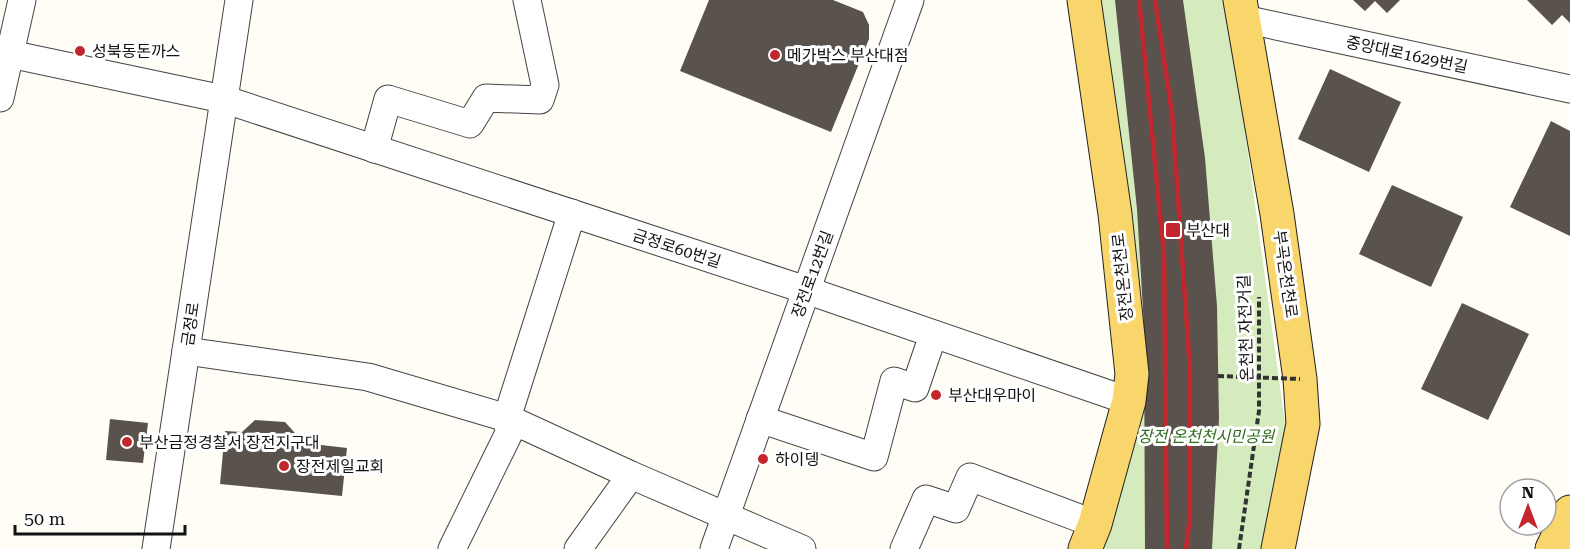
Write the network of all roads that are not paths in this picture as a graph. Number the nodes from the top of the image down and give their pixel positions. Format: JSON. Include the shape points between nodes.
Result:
{"nodes":[{"id":1,"x":22,"y":0,"type":"edge"},
{"id":2,"x":239,"y":0,"type":"edge"},
{"id":3,"x":527,"y":0,"type":"edge"},
{"id":4,"x":910,"y":0,"type":"edge"},
{"id":5,"x":1084,"y":0,"type":"edge"},
{"id":6,"x":1242,"y":10,"type":"edge"},
{"id":7,"x":5,"y":53,"type":"edge"},
{"id":8,"x":1570,"y":89,"type":"edge"},
{"id":9,"x":0,"y":98,"type":"edge"},
{"id":10,"x":223,"y":99,"type":"junction"},
{"id":11,"x":374,"y":148,"type":"junction"},
{"id":12,"x":572,"y":213,"type":"junction"},
{"id":13,"x":806,"y":290,"type":"junction"},
{"id":14,"x":933,"y":335,"type":"junction"},
{"id":15,"x":186,"y":351,"type":"junction"},
{"id":16,"x":1129,"y":401,"type":"junction"},
{"id":17,"x":507,"y":418,"type":"junction"},
{"id":18,"x":760,"y":418,"type":"junction"},
{"id":19,"x":631,"y":475,"type":"junction"},
{"id":20,"x":1570,"y":512,"type":"edge"},
{"id":21,"x":726,"y":516,"type":"junction"},
{"id":22,"x":1090,"y":536,"type":"edge"},
{"id":23,"x":156,"y":549,"type":"edge"},
{"id":24,"x":452,"y":549,"type":"edge"},
{"id":25,"x":578,"y":549,"type":"edge"},
{"id":26,"x":714,"y":549,"type":"edge"},
{"id":27,"x":802,"y":549,"type":"edge"},
{"id":28,"x":904,"y":549,"type":"edge"},
{"id":29,"x":1278,"y":549,"type":"edge"},
{"id":30,"x":1552,"y":549,"type":"edge"}],
"edges":[{"from":1,"to":7,"type":"street"},
{"from":2,"to":10,"type":"street","name":"금정로"},
{"from":3,"to":11,"type":"street","via":[[546,85],[540,100],[486,98],[470,124],[388,99]]},
{"from":4,"to":13,"type":"street","name":"장전로12번길"},
{"from":5,"to":16,"type":"main road","name":"장전온천천로","via":[[1115,214],[1132,374]]},
{"from":6,"to":8,"type":"street","name":"중앙대로1629번길"},
{"from":6,"to":29,"type":"main road","name":"부곡온천천로","via":[[1278,214],[1300,379],[1303,424]]},
{"from":7,"to":9,"type":"street"},
{"from":7,"to":10,"type":"street"},
{"from":10,"to":11,"type":"street","name":"금정로60번길"},
{"from":10,"to":15,"type":"street","name":"금정로"},
{"from":11,"to":12,"type":"street","name":"금정로60번길"},
{"from":12,"to":13,"type":"street","name":"금정로60번길"},
{"from":12,"to":17,"type":"street"},
{"from":13,"to":14,"type":"street","name":"금정로60번길"},
{"from":13,"to":18,"type":"street","name":"장전로12번길"},
{"from":14,"to":16,"type":"street","name":"금정로60번길"},
{"from":14,"to":18,"type":"street","via":[[915,388],[894,381],[874,457]]},
{"from":15,"to":17,"type":"street","via":[[368,377]]},
{"from":15,"to":23,"type":"street","name":"금정로"},
{"from":16,"to":22,"type":"main road","name":"장전온천천로"},
{"from":17,"to":19,"type":"street"},
{"from":17,"to":24,"type":"street","via":[[509,433]]},
{"from":18,"to":21,"type":"street","name":"장전로12번길"},
{"from":19,"to":21,"type":"street"},
{"from":19,"to":25,"type":"street"},
{"from":20,"to":30,"type":"main road"},
{"from":21,"to":26,"type":"street","name":"장전로12번길"},
{"from":21,"to":27,"type":"street"},
{"from":22,"to":28,"type":"street","via":[[970,477],[956,508],[926,499]]}]}
